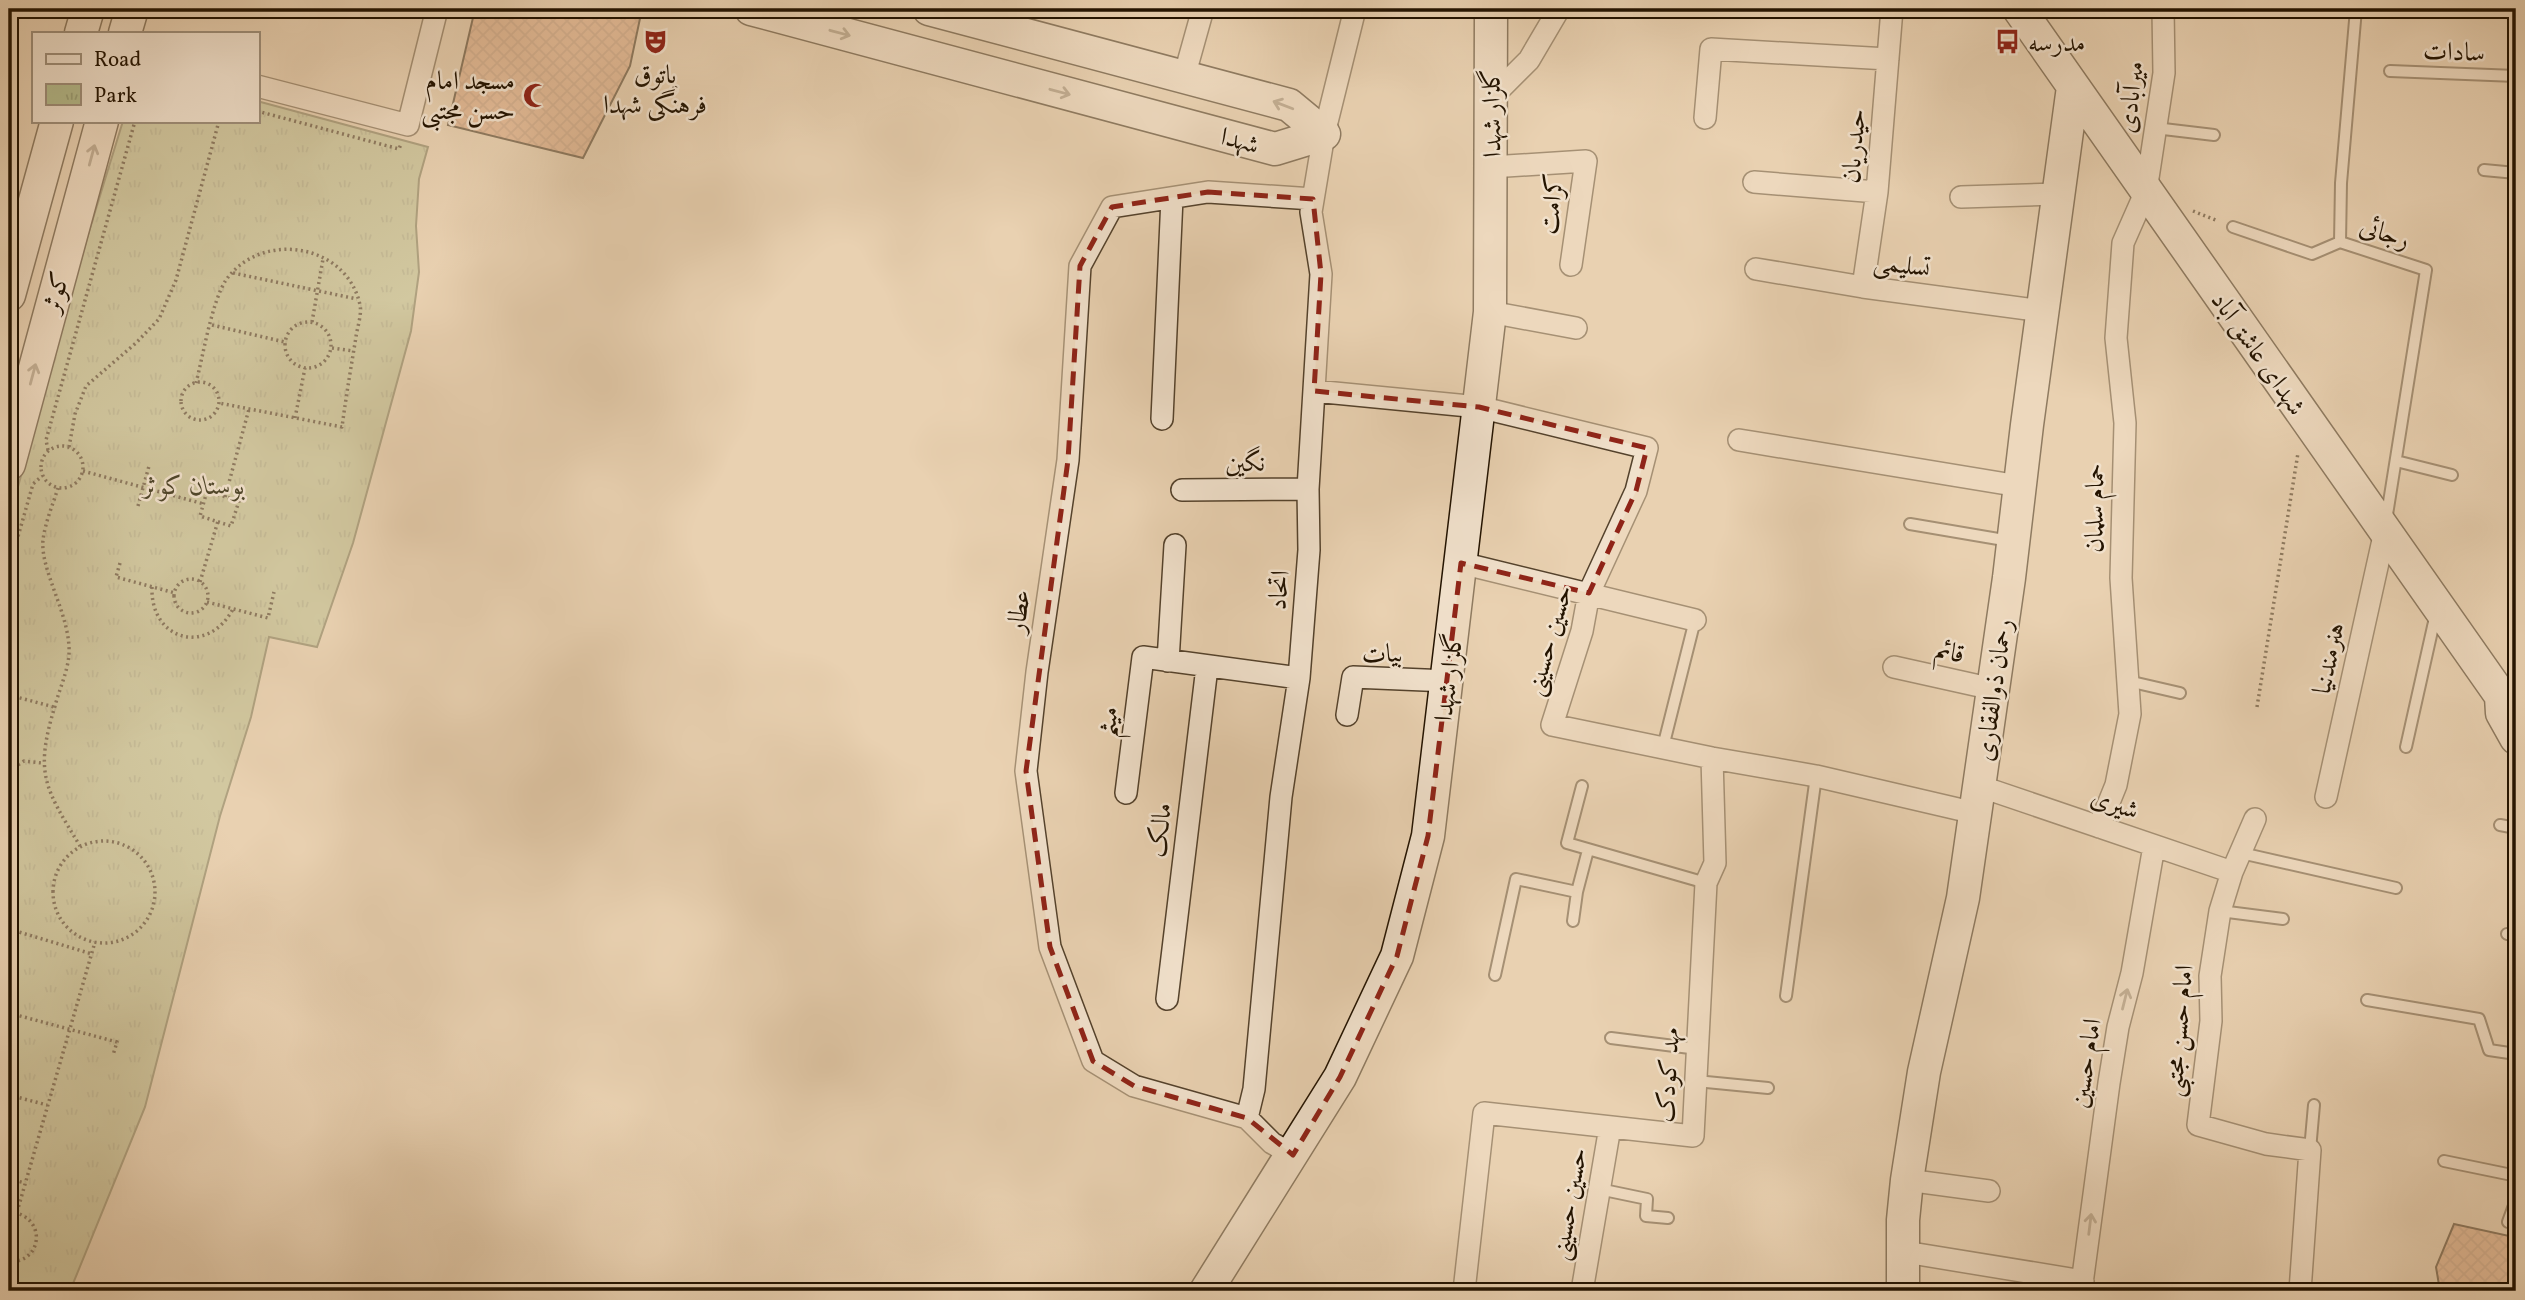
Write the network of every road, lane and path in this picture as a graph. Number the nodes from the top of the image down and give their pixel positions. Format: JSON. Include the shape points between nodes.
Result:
{"nodes":[{"id":1,"x":88,"y":9,"type":"edge"},
{"id":2,"x":132,"y":9,"type":"edge"},
{"id":3,"x":437,"y":9,"type":"edge"},
{"id":4,"x":751,"y":9,"type":"edge"},
{"id":5,"x":931,"y":9,"type":"edge"},
{"id":6,"x":1203,"y":9,"type":"edge"},
{"id":7,"x":1355,"y":9,"type":"edge"},
{"id":8,"x":1490,"y":9,"type":"edge"},
{"id":9,"x":1559,"y":9,"type":"edge"},
{"id":10,"x":1892,"y":9,"type":"edge"},
{"id":11,"x":2019,"y":9,"type":"edge"},
{"id":12,"x":2163,"y":9,"type":"edge"},
{"id":13,"x":2356,"y":9,"type":"edge"},
{"id":14,"x":81,"y":32,"type":"edge"},
{"id":15,"x":125,"y":32,"type":"edge"},
{"id":16,"x":1888,"y":59,"type":"junction"},
{"id":17,"x":2389,"y":71,"type":"dead end"},
{"id":18,"x":2516,"y":76,"type":"edge"},
{"id":19,"x":1184,"y":77,"type":"junction"},
{"id":20,"x":2073,"y":86,"type":"junction"},
{"id":21,"x":259,"y":87,"type":"edge"},
{"id":22,"x":1490,"y":99,"type":"junction"},
{"id":23,"x":1704,"y":118,"type":"dead end"},
{"id":24,"x":57,"y":122,"type":"edge"},
{"id":25,"x":102,"y":122,"type":"edge"},
{"id":26,"x":135,"y":122,"type":"edge"},
{"id":27,"x":219,"y":122,"type":"edge"},
{"id":28,"x":2155,"y":128,"type":"junction"},
{"id":29,"x":1324,"y":134,"type":"junction"},
{"id":30,"x":2214,"y":135,"type":"dead end"},
{"id":31,"x":1492,"y":167,"type":"junction"},
{"id":32,"x":2484,"y":170,"type":"dead end"},
{"id":33,"x":2516,"y":173,"type":"edge"},
{"id":34,"x":1754,"y":182,"type":"dead end"},
{"id":35,"x":2146,"y":191,"type":"junction"},
{"id":36,"x":1877,"y":192,"type":"junction"},
{"id":37,"x":2058,"y":194,"type":"junction"},
{"id":38,"x":1961,"y":197,"type":"dead end"},
{"id":39,"x":1172,"y":198,"type":"junction"},
{"id":40,"x":1313,"y":199,"type":"junction"},
{"id":41,"x":2233,"y":227,"type":"dead end"},
{"id":42,"x":2340,"y":242,"type":"junction"},
{"id":43,"x":323,"y":258,"type":"junction"},
{"id":44,"x":1571,"y":264,"type":"dead end"},
{"id":45,"x":1756,"y":269,"type":"dead end"},
{"id":46,"x":232,"y":273,"type":"junction"},
{"id":47,"x":1863,"y":287,"type":"junction"},
{"id":48,"x":317,"y":291,"type":"junction"},
{"id":49,"x":9,"y":295,"type":"edge"},
{"id":50,"x":357,"y":299,"type":"junction"},
{"id":51,"x":2042,"y":311,"type":"junction"},
{"id":52,"x":1490,"y":312,"type":"junction"},
{"id":53,"x":312,"y":322,"type":"junction"},
{"id":54,"x":211,"y":325,"type":"junction"},
{"id":55,"x":1576,"y":328,"type":"dead end"},
{"id":56,"x":285,"y":342,"type":"junction"},
{"id":57,"x":331,"y":348,"type":"junction"},
{"id":58,"x":354,"y":351,"type":"junction"},
{"id":59,"x":305,"y":368,"type":"junction"},
{"id":60,"x":196,"y":383,"type":"junction"},
{"id":61,"x":1314,"y":391,"type":"junction"},
{"id":62,"x":219,"y":403,"type":"junction"},
{"id":63,"x":1479,"y":407,"type":"junction"},
{"id":64,"x":249,"y":409,"type":"junction"},
{"id":65,"x":2304,"y":416,"type":"junction"},
{"id":66,"x":295,"y":418,"type":"junction"},
{"id":67,"x":1162,"y":419,"type":"dead end"},
{"id":68,"x":1740,"y":440,"type":"dead end"},
{"id":69,"x":69,"y":447,"type":"junction"},
{"id":70,"x":48,"y":450,"type":"junction"},
{"id":71,"x":2396,"y":461,"type":"junction"},
{"id":72,"x":9,"y":464,"type":"edge"},
{"id":73,"x":149,"y":466,"type":"dead end"},
{"id":74,"x":83,"y":471,"type":"junction"},
{"id":75,"x":2452,"y":475,"type":"dead end"},
{"id":76,"x":42,"y":476,"type":"junction"},
{"id":77,"x":2020,"y":486,"type":"junction"},
{"id":78,"x":143,"y":487,"type":"junction"},
{"id":79,"x":58,"y":488,"type":"junction"},
{"id":80,"x":1308,"y":489,"type":"junction"},
{"id":81,"x":1182,"y":490,"type":"dead end"},
{"id":82,"x":225,"y":497,"type":"junction"},
{"id":83,"x":204,"y":504,"type":"junction"},
{"id":84,"x":138,"y":506,"type":"dead end"},
{"id":85,"x":218,"y":522,"type":"junction"},
{"id":86,"x":1910,"y":524,"type":"dead end"},
{"id":87,"x":2385,"y":531,"type":"junction"},
{"id":88,"x":2013,"y":541,"type":"junction"},
{"id":89,"x":1175,"y":545,"type":"dead end"},
{"id":90,"x":120,"y":563,"type":"dead end"},
{"id":91,"x":1461,"y":563,"type":"junction"},
{"id":92,"x":9,"y":568,"type":"edge"},
{"id":93,"x":200,"y":583,"type":"junction"},
{"id":94,"x":152,"y":587,"type":"junction"},
{"id":95,"x":274,"y":592,"type":"dead end"},
{"id":96,"x":175,"y":593,"type":"junction"},
{"id":97,"x":1589,"y":593,"type":"junction"},
{"id":98,"x":207,"y":602,"type":"junction"},
{"id":99,"x":2438,"y":606,"type":"junction"},
{"id":100,"x":233,"y":610,"type":"junction"},
{"id":101,"x":1695,"y":620,"type":"joint"},
{"id":102,"x":1168,"y":661,"type":"junction"},
{"id":103,"x":1207,"y":667,"type":"junction"},
{"id":104,"x":1894,"y":667,"type":"dead end"},
{"id":105,"x":1298,"y":678,"type":"junction"},
{"id":106,"x":1448,"y":681,"type":"junction"},
{"id":107,"x":2128,"y":681,"type":"junction"},
{"id":108,"x":1993,"y":689,"type":"junction"},
{"id":109,"x":2180,"y":693,"type":"dead end"},
{"id":110,"x":9,"y":695,"type":"edge"},
{"id":111,"x":2509,"y":699,"type":"edge"},
{"id":112,"x":54,"y":707,"type":"junction"},
{"id":113,"x":2257,"y":707,"type":"dead end"},
{"id":114,"x":1347,"y":715,"type":"dead end"},
{"id":115,"x":2516,"y":738,"type":"edge"},
{"id":116,"x":1663,"y":747,"type":"junction"},
{"id":117,"x":2406,"y":747,"type":"dead end"},
{"id":118,"x":1712,"y":758,"type":"junction"},
{"id":119,"x":43,"y":763,"type":"junction"},
{"id":120,"x":9,"y":771,"type":"edge"},
{"id":121,"x":1816,"y":776,"type":"junction"},
{"id":122,"x":1582,"y":786,"type":"dead end"},
{"id":123,"x":1126,"y":793,"type":"dead end"},
{"id":124,"x":2326,"y":797,"type":"dead end"},
{"id":125,"x":1977,"y":800,"type":"junction"},
{"id":126,"x":2255,"y":819,"type":"dead end"},
{"id":127,"x":2500,"y":825,"type":"dead end"},
{"id":128,"x":2099,"y":827,"type":"junction"},
{"id":129,"x":2516,"y":828,"type":"edge"},
{"id":130,"x":80,"y":846,"type":"junction"},
{"id":131,"x":2154,"y":846,"type":"junction"},
{"id":132,"x":1588,"y":850,"type":"junction"},
{"id":133,"x":2236,"y":863,"type":"junction"},
{"id":134,"x":1706,"y":883,"type":"junction"},
{"id":135,"x":2396,"y":888,"type":"dead end"},
{"id":136,"x":1577,"y":892,"type":"junction"},
{"id":137,"x":2220,"y":911,"type":"junction"},
{"id":138,"x":2283,"y":919,"type":"dead end"},
{"id":139,"x":1573,"y":921,"type":"dead end"},
{"id":140,"x":9,"y":929,"type":"edge"},
{"id":141,"x":95,"y":942,"type":"junction"},
{"id":142,"x":92,"y":954,"type":"junction"},
{"id":143,"x":1495,"y":975,"type":"dead end"},
{"id":144,"x":1786,"y":996,"type":"dead end"},
{"id":145,"x":1167,"y":999,"type":"dead end"},
{"id":146,"x":2367,"y":1000,"type":"dead end"},
{"id":147,"x":9,"y":1013,"type":"edge"},
{"id":148,"x":70,"y":1029,"type":"junction"},
{"id":149,"x":1611,"y":1038,"type":"dead end"},
{"id":150,"x":1698,"y":1049,"type":"junction"},
{"id":151,"x":2516,"y":1054,"type":"edge"},
{"id":152,"x":113,"y":1055,"type":"dead end"},
{"id":153,"x":1696,"y":1081,"type":"junction"},
{"id":154,"x":1768,"y":1088,"type":"dead end"},
{"id":155,"x":9,"y":1095,"type":"edge"},
{"id":156,"x":48,"y":1105,"type":"junction"},
{"id":157,"x":2314,"y":1105,"type":"dead end"},
{"id":158,"x":1247,"y":1118,"type":"junction"},
{"id":159,"x":1610,"y":1127,"type":"junction"},
{"id":160,"x":2310,"y":1150,"type":"junction"},
{"id":161,"x":1293,"y":1155,"type":"junction"},
{"id":162,"x":2444,"y":1161,"type":"dead end"},
{"id":163,"x":2516,"y":1173,"type":"edge"},
{"id":164,"x":9,"y":1179,"type":"edge"},
{"id":165,"x":1907,"y":1180,"type":"junction"},
{"id":166,"x":25,"y":1183,"type":"junction"},
{"id":167,"x":1599,"y":1189,"type":"junction"},
{"id":168,"x":1989,"y":1191,"type":"dead end"},
{"id":169,"x":2516,"y":1200,"type":"edge"},
{"id":170,"x":9,"y":1212,"type":"edge"},
{"id":171,"x":17,"y":1212,"type":"junction"},
{"id":172,"x":1668,"y":1218,"type":"dead end"},
{"id":173,"x":2508,"y":1222,"type":"dead end"},
{"id":174,"x":1905,"y":1252,"type":"junction"},
{"id":175,"x":9,"y":1262,"type":"edge"},
{"id":176,"x":2082,"y":1286,"type":"edge"},
{"id":177,"x":1206,"y":1291,"type":"edge"},
{"id":178,"x":1464,"y":1291,"type":"edge"},
{"id":179,"x":1582,"y":1291,"type":"edge"},
{"id":180,"x":1903,"y":1291,"type":"edge"},
{"id":181,"x":2300,"y":1291,"type":"edge"}],
"edges":[{"from":1,"to":14,"type":"street"},
{"from":2,"to":15,"type":"street"},
{"from":3,"to":21,"type":"street","via":[[408,125]]},
{"from":4,"to":29,"type":"street","name":"شهدا","one_way":true,"via":[[1275,149]]},
{"from":5,"to":19,"type":"street","name":"شهدا"},
{"from":6,"to":19,"type":"street"},
{"from":7,"to":29,"type":"street","name":"اتحاد"},
{"from":8,"to":22,"type":"street","name":"گلزار شهدا"},
{"from":9,"to":22,"type":"street","via":[[1529,60]]},
{"from":10,"to":16,"type":"street","name":"حیدریان"},
{"from":11,"to":20,"type":"street","name":"شهدای عاشق آباد"},
{"from":12,"to":28,"type":"street","name":"میرآبادی","via":[[2164,73]]},
{"from":13,"to":42,"type":"lane","name":"رجائی"},
{"from":16,"to":23,"type":"street","via":[[1712,49]]},
{"from":16,"to":36,"type":"street","name":"حیدریان"},
{"from":17,"to":18,"type":"lane","name":"سادات"},
{"from":29,"to":19,"type":"street","name":"شهدا","one_way":true,"via":[[1289,105]]},
{"from":20,"to":35,"type":"street","name":"شهدای عاشق آباد"},
{"from":20,"to":37,"type":"street","name":"رحمان ذوالفقاری"},
{"from":22,"to":31,"type":"street","name":"گلزار شهدا"},
{"from":24,"to":49,"type":"street","name":"کوثر"},
{"from":72,"to":25,"type":"street","name":"کوثر","one_way":true},
{"from":26,"to":70,"type":"path","via":[[46,440]]},
{"from":27,"to":69,"type":"path","via":[[176,280],[159,319],[86,386]]},
{"from":28,"to":30,"type":"lane"},
{"from":28,"to":35,"type":"street","name":"میرآبادی"},
{"from":29,"to":40,"type":"street","name":"اتحاد"},
{"from":31,"to":44,"type":"street","name":"کرامت","via":[[1586,161]]},
{"from":31,"to":52,"type":"street","name":"گلزار شهدا"},
{"from":32,"to":33,"type":"lane"},
{"from":34,"to":36,"type":"street"},
{"from":35,"to":65,"type":"street","name":"شهدای عاشق آباد"},
{"from":35,"to":107,"type":"street","name":"حمام سلمان","via":[[2123,243],[2116,338],[2124,423],[2121,578]]},
{"from":36,"to":47,"type":"street","name":"حیدریان"},
{"from":37,"to":38,"type":"street"},
{"from":37,"to":51,"type":"street","name":"رحمان ذوالفقاری"},
{"from":39,"to":40,"type":"street","name":"عطار","via":[[1208,192]]},
{"from":39,"to":67,"type":"street"},
{"from":39,"to":158,"type":"street","name":"عطار","via":[[1112,207],[1080,266],[1068,460],[1026,771],[1050,947],[1093,1061],[1134,1086]]},
{"from":40,"to":61,"type":"street","name":"اتحاد","via":[[1321,274]]},
{"from":41,"to":42,"type":"lane","via":[[2312,254]]},
{"from":42,"to":71,"type":"lane","name":"رجائی","via":[[2426,270]]},
{"from":43,"to":46,"type":"path","via":[[292,248],[275,249],[253,256]]},
{"from":43,"to":48,"type":"path"},
{"from":43,"to":50,"type":"path","via":[[346,275]]},
{"from":45,"to":47,"type":"street","name":"تسلیمی"},
{"from":46,"to":48,"type":"path"},
{"from":46,"to":54,"type":"path"},
{"from":47,"to":51,"type":"street","name":"تسلیمی"},
{"from":48,"to":50,"type":"path"},
{"from":48,"to":53,"type":"path"},
{"from":50,"to":58,"type":"path"},
{"from":51,"to":77,"type":"street","name":"رحمان ذوالفقاری"},
{"from":52,"to":55,"type":"street"},
{"from":52,"to":63,"type":"street","name":"گلزار شهدا"},
{"from":53,"to":56,"type":"path","via":[[293,327]]},
{"from":53,"to":57,"type":"path","via":[[328,332]]},
{"from":54,"to":56,"type":"path"},
{"from":54,"to":60,"type":"path"},
{"from":56,"to":59,"type":"path","via":[[287,356]]},
{"from":57,"to":58,"type":"path"},
{"from":57,"to":59,"type":"path","via":[[319,366]]},
{"from":58,"to":66,"type":"path","via":[[342,427]]},
{"from":59,"to":66,"type":"path"},
{"from":60,"to":62,"type":"path","via":[[212,387]]},
{"from":60,"to":62,"type":"path","via":[[186,389],[181,401],[190,417],[209,418]]},
{"from":61,"to":63,"type":"street"},
{"from":61,"to":80,"type":"street","name":"اتحاد"},
{"from":62,"to":64,"type":"path"},
{"from":63,"to":91,"type":"street","name":"گلزار شهدا"},
{"from":63,"to":97,"type":"street","name":"حسین حسینی","via":[[1647,448],[1636,491]]},
{"from":64,"to":66,"type":"path"},
{"from":64,"to":82,"type":"path"},
{"from":65,"to":87,"type":"street","name":"شهدای عاشق آباد"},
{"from":65,"to":113,"type":"path"},
{"from":68,"to":77,"type":"street"},
{"from":69,"to":70,"type":"path"},
{"from":69,"to":74,"type":"path","via":[[80,456]]},
{"from":70,"to":76,"type":"path","via":[[40,463]]},
{"from":71,"to":75,"type":"lane"},
{"from":71,"to":87,"type":"lane","name":"رجائی"},
{"from":73,"to":78,"type":"path"},
{"from":74,"to":78,"type":"path"},
{"from":74,"to":79,"type":"path","via":[[76,482]]},
{"from":76,"to":79,"type":"path"},
{"from":76,"to":92,"type":"path","via":[[33,484]]},
{"from":77,"to":88,"type":"street","name":"رحمان ذوالفقاری"},
{"from":78,"to":83,"type":"path"},
{"from":78,"to":84,"type":"path"},
{"from":79,"to":112,"type":"path","via":[[43,541],[66,623],[69,655]]},
{"from":80,"to":81,"type":"street","name":"نگین"},
{"from":80,"to":105,"type":"street","name":"اتحاد","via":[[1309,550]]},
{"from":82,"to":83,"type":"path","via":[[207,491]]},
{"from":82,"to":85,"type":"path","via":[[239,501],[231,526]]},
{"from":83,"to":85,"type":"path","via":[[200,516]]},
{"from":85,"to":93,"type":"path"},
{"from":86,"to":88,"type":"lane"},
{"from":87,"to":99,"type":"street","name":"شهدای عاشق آباد"},
{"from":87,"to":124,"type":"street","name":"هنرمندنیا"},
{"from":88,"to":108,"type":"street","name":"رحمان ذوالفقاری"},
{"from":89,"to":102,"type":"street"},
{"from":90,"to":94,"type":"path","via":[[116,577]]},
{"from":91,"to":97,"type":"street"},
{"from":91,"to":106,"type":"street","name":"گلزار شهدا"},
{"from":93,"to":96,"type":"path","via":[[184,581]]},
{"from":93,"to":98,"type":"path","via":[[207,591]]},
{"from":94,"to":96,"type":"path"},
{"from":94,"to":100,"type":"path","via":[[156,615],[164,626],[189,638],[216,631]]},
{"from":95,"to":100,"type":"path","via":[[268,618]]},
{"from":96,"to":98,"type":"path","via":[[176,604],[184,612],[195,613]]},
{"from":97,"to":101,"type":"street"},
{"from":97,"to":116,"type":"street","name":"حسین حسینی","via":[[1582,631],[1552,725]]},
{"from":98,"to":100,"type":"path"},
{"from":99,"to":111,"type":"street","name":"شهدای عاشق آباد"},
{"from":99,"to":117,"type":"lane"},
{"from":101,"to":116,"type":"lane"},
{"from":102,"to":103,"type":"street"},
{"from":102,"to":123,"type":"street","name":"میثم","via":[[1143,657]]},
{"from":103,"to":105,"type":"street"},
{"from":103,"to":145,"type":"street","name":"مالک"},
{"from":104,"to":108,"type":"street","name":"قائم"},
{"from":105,"to":158,"type":"street","name":"اتحاد","via":[[1280,797],[1254,1089]]},
{"from":106,"to":114,"type":"street","name":"بیات","via":[[1353,677]]},
{"from":106,"to":161,"type":"street","name":"گلزار شهدا","via":[[1428,836],[1397,956],[1340,1077]]},
{"from":107,"to":109,"type":"lane"},
{"from":107,"to":128,"type":"street","name":"حمام سلمان","via":[[2130,714],[2116,785]]},
{"from":108,"to":125,"type":"street","name":"رحمان ذوالفقاری"},
{"from":110,"to":112,"type":"path"},
{"from":111,"to":115,"type":"street","name":"شهدای عاشق آباد","via":[[2502,713]]},
{"from":112,"to":119,"type":"path"},
{"from":116,"to":118,"type":"street","name":"حسین حسینی"},
{"from":118,"to":121,"type":"street","name":"حسین حسینی"},
{"from":118,"to":134,"type":"street","name":"مهد کودک","via":[[1716,863]]},
{"from":119,"to":120,"type":"path","via":[[24,761]]},
{"from":119,"to":130,"type":"path","via":[[51,797]]},
{"from":121,"to":125,"type":"street","name":"حسین حسینی"},
{"from":121,"to":144,"type":"lane"},
{"from":122,"to":132,"type":"lane","via":[[1567,843]]},
{"from":125,"to":128,"type":"street","name":"شیری"},
{"from":125,"to":165,"type":"street","name":"رحمان ذوالفقاری","via":[[1963,898],[1924,1072]]},
{"from":126,"to":133,"type":"street","name":"امام حسن مجتبی"},
{"from":127,"to":129,"type":"lane"},
{"from":128,"to":131,"type":"street","name":"شیری"},
{"from":130,"to":141,"type":"path","via":[[57,870],[54,904],[71,932]]},
{"from":130,"to":141,"type":"path","via":[[96,841],[129,846],[142,857],[155,888],[153,905],[135,933]]},
{"from":131,"to":133,"type":"street","name":"شیری"},
{"from":176,"to":131,"type":"street","name":"امام حسین","one_way":true,"via":[[2118,1027]]},
{"from":132,"to":134,"type":"lane"},
{"from":132,"to":136,"type":"lane"},
{"from":133,"to":135,"type":"lane"},
{"from":133,"to":137,"type":"street","name":"امام حسن مجتبی"},
{"from":134,"to":150,"type":"street","name":"مهد کودک"},
{"from":136,"to":139,"type":"lane"},
{"from":136,"to":143,"type":"lane","via":[[1516,879]]},
{"from":137,"to":138,"type":"lane"},
{"from":137,"to":160,"type":"street","name":"امام حسن مجتبی","via":[[2198,1125],[2266,1144]]},
{"from":140,"to":142,"type":"path"},
{"from":141,"to":142,"type":"path"},
{"from":142,"to":148,"type":"path"},
{"from":146,"to":151,"type":"lane","via":[[2479,1019],[2489,1050]]},
{"from":147,"to":148,"type":"path"},
{"from":148,"to":152,"type":"path","via":[[117,1041]]},
{"from":148,"to":156,"type":"path"},
{"from":149,"to":150,"type":"lane"},
{"from":150,"to":153,"type":"street","name":"مهد کودک"},
{"from":153,"to":154,"type":"lane"},
{"from":153,"to":159,"type":"street","name":"مهد کودک","via":[[1693,1136]]},
{"from":155,"to":156,"type":"path"},
{"from":156,"to":166,"type":"path"},
{"from":157,"to":160,"type":"lane"},
{"from":158,"to":161,"type":"street","via":[[1272,1143]]},
{"from":159,"to":167,"type":"street","name":"حسین حسینی"},
{"from":159,"to":178,"type":"street","name":"مهد کودک","via":[[1484,1113]]},
{"from":160,"to":181,"type":"street"},
{"from":161,"to":177,"type":"street","name":"گلزار شهدا"},
{"from":162,"to":163,"type":"lane"},
{"from":164,"to":166,"type":"path"},
{"from":165,"to":168,"type":"street"},
{"from":165,"to":174,"type":"street","name":"رحمان ذوالفقاری"},
{"from":166,"to":171,"type":"path"},
{"from":167,"to":172,"type":"lane","via":[[1647,1199],[1646,1216]]},
{"from":167,"to":179,"type":"street","name":"حسین حسینی"},
{"from":169,"to":173,"type":"lane"},
{"from":170,"to":171,"type":"path"},
{"from":171,"to":175,"type":"path","via":[[35,1227],[36,1243],[28,1257]]},
{"from":174,"to":176,"type":"street"},
{"from":174,"to":180,"type":"street","name":"رحمان ذوالفقاری"}]}
